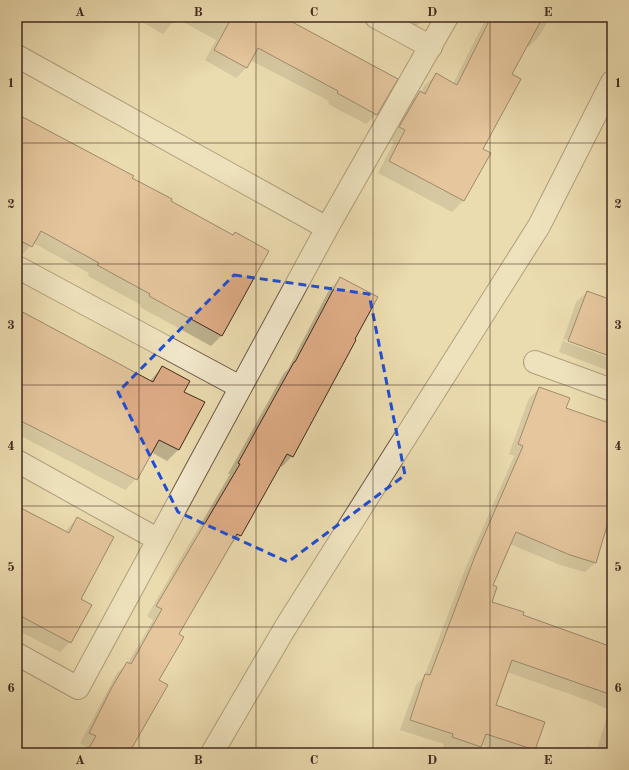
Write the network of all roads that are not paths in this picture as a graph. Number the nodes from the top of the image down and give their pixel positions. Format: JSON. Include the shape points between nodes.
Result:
{"nodes":[{"id":1,"x":376,"y":17,"type":"edge"},
{"id":2,"x":447,"y":17,"type":"edge"},
{"id":3,"x":431,"y":47,"type":"junction"},
{"id":4,"x":17,"y":56,"type":"edge"},
{"id":5,"x":612,"y":82,"type":"edge"},
{"id":6,"x":327,"y":228,"type":"junction"},
{"id":7,"x":17,"y":267,"type":"edge"},
{"id":8,"x":535,"y":362,"type":"dead end"},
{"id":9,"x":240,"y":387,"type":"junction"},
{"id":10,"x":612,"y":390,"type":"edge"},
{"id":11,"x":17,"y":461,"type":"edge"},
{"id":12,"x":157,"y":539,"type":"junction"},
{"id":13,"x":17,"y":654,"type":"edge"},
{"id":14,"x":212,"y":753,"type":"edge"}],
"edges":[{"from":1,"to":3,"type":"street"},
{"from":2,"to":3,"type":"street"},
{"from":3,"to":6,"type":"street"},
{"from":4,"to":6,"type":"street"},
{"from":5,"to":14,"type":"street","via":[[539,226],[285,628]]},
{"from":6,"to":9,"type":"street"},
{"from":7,"to":9,"type":"street"},
{"from":8,"to":10,"type":"street"},
{"from":9,"to":12,"type":"street"},
{"from":11,"to":12,"type":"street"},
{"from":12,"to":13,"type":"street","via":[[78,688]]}]}
